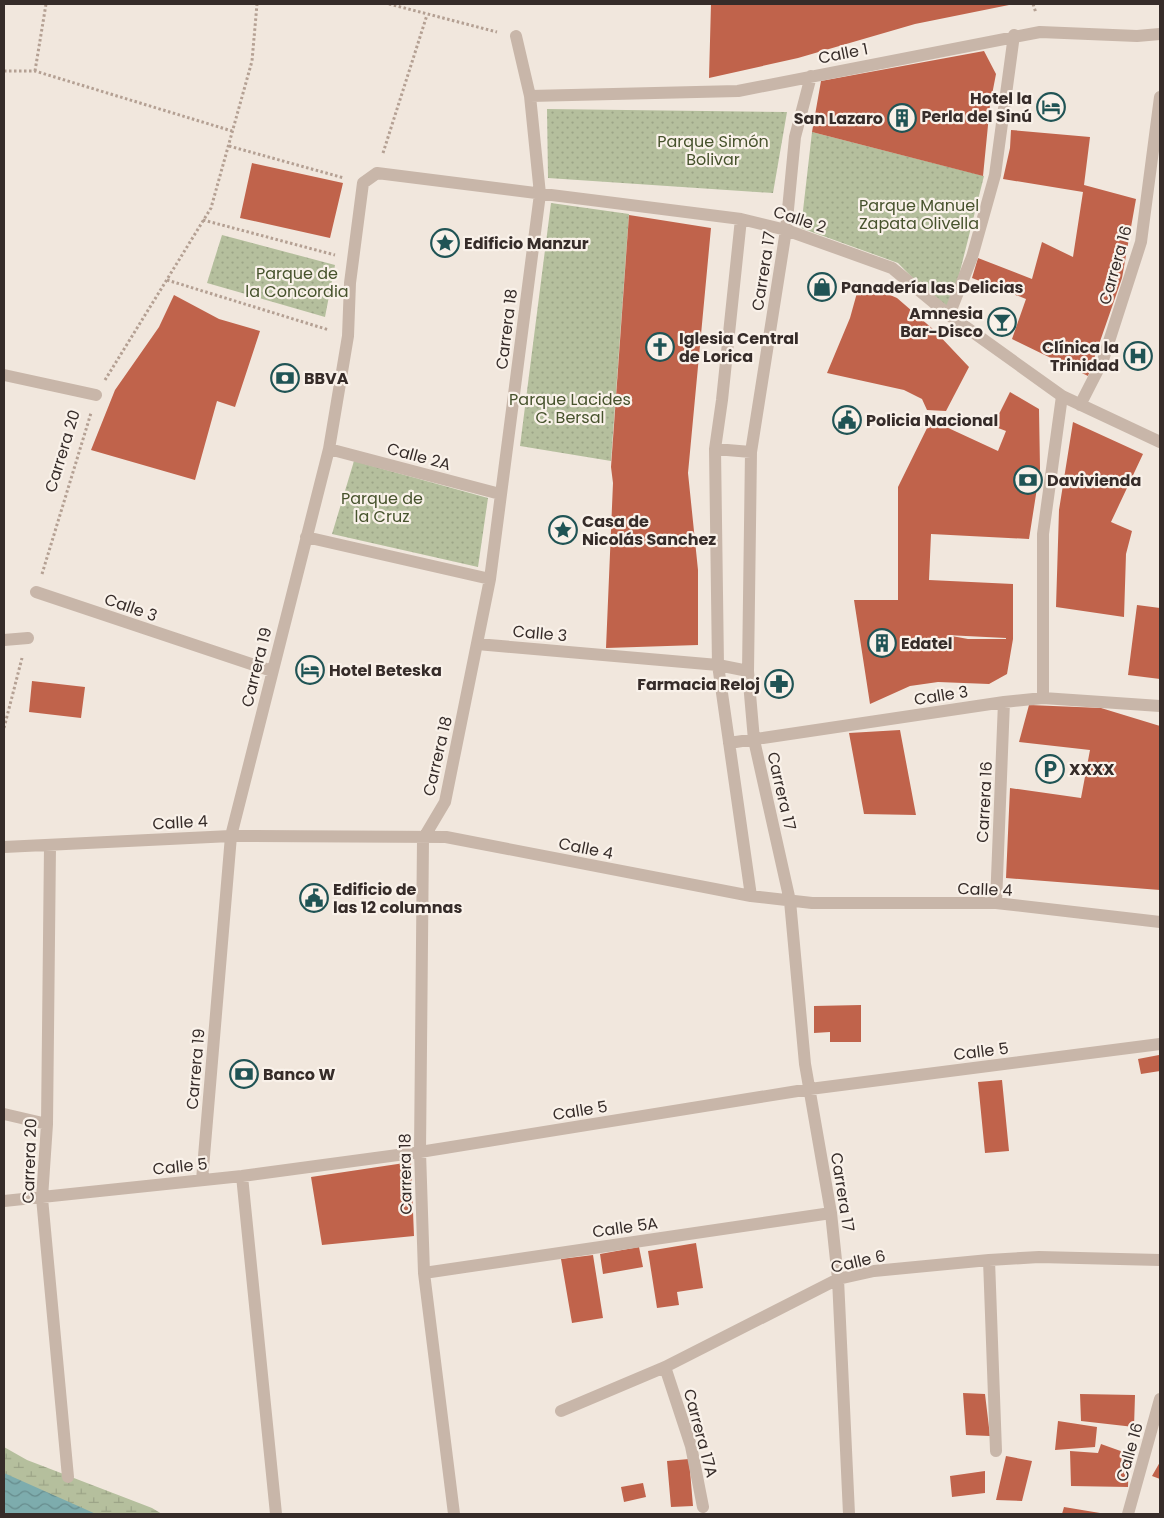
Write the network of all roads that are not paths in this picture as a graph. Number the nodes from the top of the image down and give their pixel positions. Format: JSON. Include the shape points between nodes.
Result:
{"nodes":[{"id":1,"x":1160,"y":34,"type":"edge"},
{"id":2,"x":516,"y":36,"type":"road end"},
{"id":3,"x":1014,"y":36,"type":"junction"},
{"id":4,"x":810,"y":76,"type":"junction"},
{"id":5,"x":530,"y":96,"type":"junction"},
{"id":6,"x":1160,"y":97,"type":"edge"},
{"id":7,"x":363,"y":183,"type":"joint"},
{"id":8,"x":540,"y":194,"type":"junction"},
{"id":9,"x":741,"y":219,"type":"junction"},
{"id":10,"x":786,"y":230,"type":"junction"},
{"id":11,"x":949,"y":315,"type":"junction"},
{"id":12,"x":4,"y":375,"type":"edge"},
{"id":13,"x":96,"y":395,"type":"road end"},
{"id":14,"x":1062,"y":396,"type":"junction"},
{"id":15,"x":1080,"y":405,"type":"junction"},
{"id":16,"x":1160,"y":442,"type":"edge"},
{"id":17,"x":329,"y":449,"type":"junction"},
{"id":18,"x":715,"y":449,"type":"junction"},
{"id":19,"x":751,"y":452,"type":"junction"},
{"id":20,"x":500,"y":494,"type":"junction"},
{"id":21,"x":306,"y":537,"type":"junction"},
{"id":22,"x":490,"y":579,"type":"junction"},
{"id":23,"x":36,"y":592,"type":"road end"},
{"id":24,"x":28,"y":638,"type":"road end"},
{"id":25,"x":4,"y":640,"type":"edge"},
{"id":26,"x":477,"y":644,"type":"junction"},
{"id":27,"x":718,"y":665,"type":"junction"},
{"id":28,"x":272,"y":671,"type":"junction"},
{"id":29,"x":748,"y":672,"type":"junction"},
{"id":30,"x":1043,"y":698,"type":"junction"},
{"id":31,"x":1004,"y":702,"type":"junction"},
{"id":32,"x":1160,"y":706,"type":"edge"},
{"id":33,"x":754,"y":740,"type":"junction"},
{"id":34,"x":729,"y":743,"type":"junction"},
{"id":35,"x":231,"y":836,"type":"junction"},
{"id":36,"x":423,"y":839,"type":"junction"},
{"id":37,"x":50,"y":846,"type":"junction"},
{"id":38,"x":4,"y":847,"type":"edge"},
{"id":39,"x":750,"y":896,"type":"junction"},
{"id":40,"x":790,"y":900,"type":"junction"},
{"id":41,"x":996,"y":903,"type":"junction"},
{"id":42,"x":1160,"y":922,"type":"edge"},
{"id":43,"x":1160,"y":1044,"type":"edge"},
{"id":44,"x":810,"y":1089,"type":"junction"},
{"id":45,"x":4,"y":1114,"type":"edge"},
{"id":46,"x":47,"y":1124,"type":"junction"},
{"id":47,"x":420,"y":1152,"type":"junction"},
{"id":48,"x":242,"y":1176,"type":"junction"},
{"id":49,"x":202,"y":1180,"type":"junction"},
{"id":50,"x":42,"y":1198,"type":"junction"},
{"id":51,"x":4,"y":1201,"type":"edge"},
{"id":52,"x":831,"y":1213,"type":"junction"},
{"id":53,"x":989,"y":1260,"type":"junction"},
{"id":54,"x":1160,"y":1260,"type":"edge"},
{"id":55,"x":424,"y":1273,"type":"junction"},
{"id":56,"x":838,"y":1279,"type":"junction"},
{"id":57,"x":665,"y":1367,"type":"junction"},
{"id":58,"x":1160,"y":1399,"type":"edge"},
{"id":59,"x":561,"y":1411,"type":"dead end"},
{"id":60,"x":996,"y":1451,"type":"dead end"},
{"id":61,"x":68,"y":1477,"type":"dead end"},
{"id":62,"x":703,"y":1508,"type":"dead end"},
{"id":63,"x":276,"y":1514,"type":"edge"},
{"id":64,"x":454,"y":1514,"type":"edge"},
{"id":65,"x":849,"y":1514,"type":"edge"},
{"id":66,"x":1128,"y":1514,"type":"edge"}],
"edges":[{"from":1,"to":3,"type":"street","name":"Calle 1","via":[[1040,32]]},
{"from":2,"to":5,"type":"street","name":"Carrera 18"},
{"from":3,"to":4,"type":"street","name":"Calle 1"},
{"from":3,"to":11,"type":"street","via":[[995,175],[972,257]]},
{"from":4,"to":5,"type":"street","name":"Calle 1","via":[[738,91]]},
{"from":4,"to":10,"type":"street","name":"Carrera 17","via":[[795,138]]},
{"from":5,"to":8,"type":"street","name":"Carrera 18"},
{"from":6,"to":15,"type":"street","name":"Carrera 16","via":[[1141,242],[1102,360]]},
{"from":7,"to":8,"type":"street","name":"Calle 2","via":[[377,173]]},
{"from":7,"to":17,"type":"street","name":"Carrera 19","via":[[348,336]]},
{"from":8,"to":9,"type":"street","name":"Calle 2"},
{"from":8,"to":20,"type":"street","name":"Carrera 18"},
{"from":9,"to":10,"type":"street","name":"Calle 2"},
{"from":9,"to":18,"type":"street","name":"Carrera 17"},
{"from":10,"to":11,"type":"street","name":"Calle 2","via":[[892,268]]},
{"from":10,"to":19,"type":"street","name":"Carrera 17"},
{"from":11,"to":14,"type":"street","name":"Calle 2"},
{"from":12,"to":13,"type":"street"},
{"from":14,"to":15,"type":"street","name":"Calle 2"},
{"from":14,"to":30,"type":"street","via":[[1043,534]]},
{"from":15,"to":16,"type":"street","name":"Calle 2"},
{"from":17,"to":20,"type":"street","name":"Calle 2A"},
{"from":17,"to":21,"type":"street","name":"Carrera 19"},
{"from":18,"to":19,"type":"street"},
{"from":18,"to":27,"type":"street","name":"Carrera 17"},
{"from":19,"to":29,"type":"street","name":"Carrera 17"},
{"from":20,"to":22,"type":"street","name":"Carrera 18"},
{"from":21,"to":22,"type":"street"},
{"from":21,"to":28,"type":"street","name":"Carrera 19"},
{"from":22,"to":26,"type":"street","name":"Carrera 18"},
{"from":23,"to":28,"type":"street","name":"Calle 3"},
{"from":24,"to":25,"type":"street"},
{"from":26,"to":27,"type":"street","name":"Calle 3"},
{"from":26,"to":36,"type":"street","name":"Carrera 18","via":[[445,802]]},
{"from":27,"to":29,"type":"street","name":"Calle 3"},
{"from":27,"to":34,"type":"street","name":"Carrera 17"},
{"from":28,"to":35,"type":"street","name":"Carrera 19"},
{"from":29,"to":33,"type":"street","name":"Carrera 17"},
{"from":30,"to":31,"type":"street","name":"Calle 3"},
{"from":30,"to":32,"type":"street","name":"Calle 3"},
{"from":31,"to":33,"type":"street","name":"Calle 3"},
{"from":31,"to":41,"type":"street","name":"Carrera 16"},
{"from":33,"to":34,"type":"street","name":"Calle 3"},
{"from":33,"to":40,"type":"street","name":"Carrera 17"},
{"from":34,"to":39,"type":"street","name":"Carrera 17"},
{"from":35,"to":36,"type":"street","name":"Calle 4"},
{"from":35,"to":37,"type":"street","name":"Calle 4"},
{"from":35,"to":49,"type":"street","name":"Carrera 19"},
{"from":36,"to":39,"type":"street","name":"Calle 4","via":[[446,837]]},
{"from":36,"to":47,"type":"street","name":"Carrera 18"},
{"from":37,"to":38,"type":"street","name":"Calle 4"},
{"from":37,"to":46,"type":"street","name":"Carrera 20"},
{"from":39,"to":40,"type":"street","name":"Calle 4"},
{"from":40,"to":41,"type":"street","name":"Calle 4","via":[[812,903]]},
{"from":40,"to":44,"type":"street","name":"Carrera 17"},
{"from":41,"to":42,"type":"street","name":"Calle 4"},
{"from":43,"to":44,"type":"street","name":"Calle 5"},
{"from":44,"to":47,"type":"street","name":"Calle 5"},
{"from":44,"to":52,"type":"street","name":"Carrera 17"},
{"from":45,"to":46,"type":"street"},
{"from":46,"to":50,"type":"street","name":"Carrera 20"},
{"from":47,"to":48,"type":"street","name":"Calle 5"},
{"from":47,"to":55,"type":"street","name":"Carrera 18"},
{"from":48,"to":49,"type":"street","name":"Calle 5"},
{"from":48,"to":63,"type":"street"},
{"from":49,"to":50,"type":"street","name":"Calle 5"},
{"from":50,"to":51,"type":"street","name":"Calle 5"},
{"from":50,"to":61,"type":"street","name":"Carrera 20"},
{"from":52,"to":55,"type":"street","name":"Calle 5A"},
{"from":52,"to":56,"type":"street","name":"Carrera 17"},
{"from":53,"to":54,"type":"street","name":"Calle 6"},
{"from":53,"to":56,"type":"street","name":"Calle 6","via":[[874,1271]]},
{"from":53,"to":60,"type":"street"},
{"from":55,"to":64,"type":"street","name":"Carrera 18"},
{"from":56,"to":57,"type":"street","name":"Calle 6"},
{"from":56,"to":65,"type":"street","name":"Carrera 17"},
{"from":57,"to":59,"type":"street","name":"Calle 6"},
{"from":57,"to":62,"type":"street","name":"Carrera 17A","via":[[691,1446]]},
{"from":58,"to":66,"type":"street","name":"Calle 16"}]}
